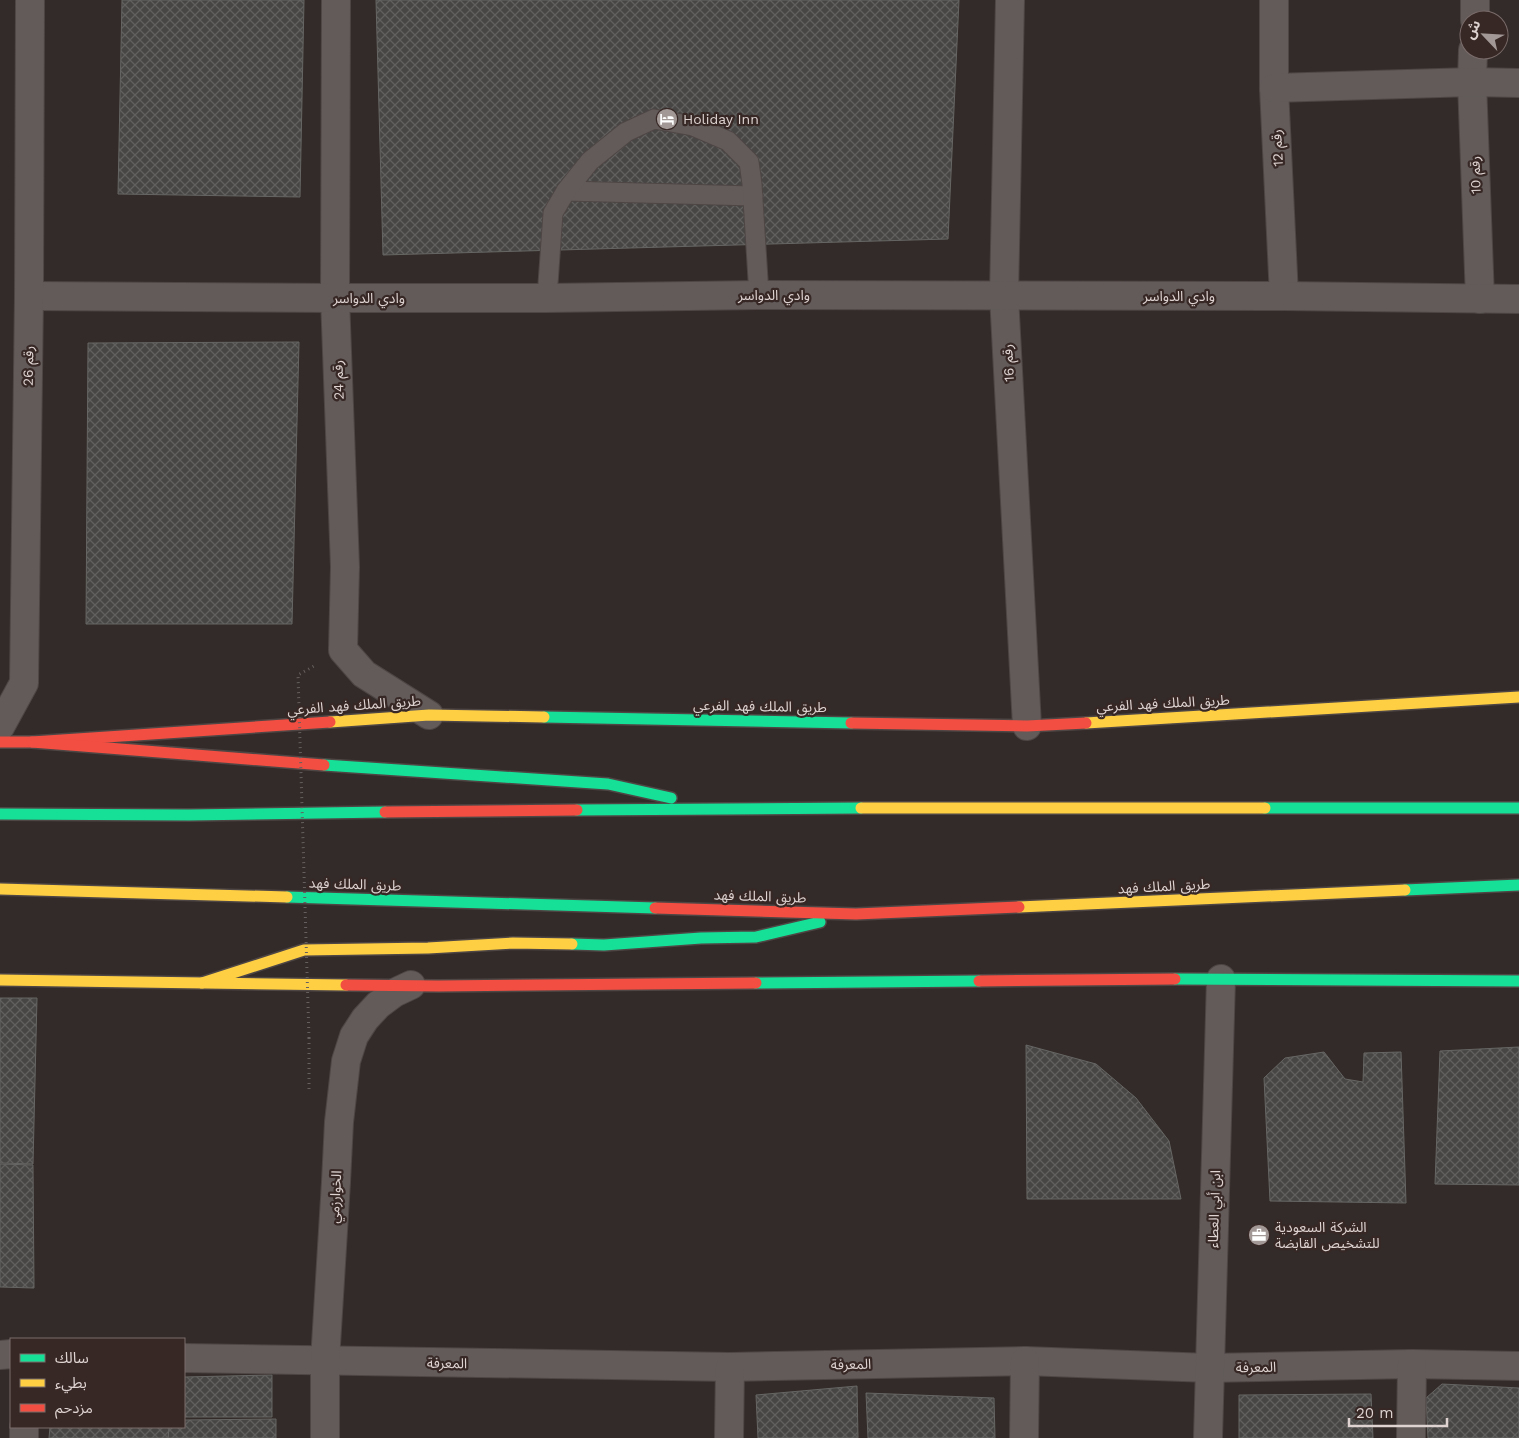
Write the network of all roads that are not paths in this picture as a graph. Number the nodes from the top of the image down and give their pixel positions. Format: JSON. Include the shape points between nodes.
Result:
{"nodes":[{"id":1,"x":30,"y":0,"type":"edge"},
{"id":2,"x":336,"y":0,"type":"edge"},
{"id":3,"x":1010,"y":0,"type":"edge"},
{"id":4,"x":1274,"y":0,"type":"edge"},
{"id":5,"x":1473,"y":60,"type":"edge"},
{"id":6,"x":1472,"y":82,"type":"junction"},
{"id":7,"x":1519,"y":82,"type":"edge"},
{"id":8,"x":1274,"y":88,"type":"junction"},
{"id":9,"x":566,"y":191,"type":"junction"},
{"id":10,"x":753,"y":196,"type":"junction"},
{"id":11,"x":759,"y":295,"type":"junction"},
{"id":12,"x":29,"y":296,"type":"junction"},
{"id":13,"x":1004,"y":296,"type":"junction"},
{"id":14,"x":1284,"y":296,"type":"junction"},
{"id":15,"x":335,"y":298,"type":"junction"},
{"id":16,"x":547,"y":298,"type":"junction"},
{"id":17,"x":1480,"y":299,"type":"junction"},
{"id":18,"x":1519,"y":299,"type":"edge"},
{"id":19,"x":1519,"y":697,"type":"edge"},
{"id":20,"x":429,"y":715,"type":"junction"},
{"id":21,"x":0,"y":726,"type":"edge"},
{"id":22,"x":1027,"y":726,"type":"junction"},
{"id":23,"x":0,"y":742,"type":"edge"},
{"id":24,"x":32,"y":742,"type":"junction"},
{"id":25,"x":717,"y":808,"type":"junction"},
{"id":26,"x":1516,"y":808,"type":"edge"},
{"id":27,"x":0,"y":814,"type":"edge"},
{"id":28,"x":1519,"y":885,"type":"edge"},
{"id":29,"x":0,"y":889,"type":"edge"},
{"id":30,"x":856,"y":914,"type":"junction"},
{"id":31,"x":0,"y":980,"type":"edge"},
{"id":32,"x":1220,"y":980,"type":"junction"},
{"id":33,"x":1519,"y":981,"type":"edge"},
{"id":34,"x":202,"y":983,"type":"junction"},
{"id":35,"x":411,"y":985,"type":"junction"},
{"id":36,"x":185,"y":1358,"type":"edge"},
{"id":37,"x":325,"y":1361,"type":"junction"},
{"id":38,"x":1025,"y":1361,"type":"junction"},
{"id":39,"x":1412,"y":1364,"type":"junction"},
{"id":40,"x":1519,"y":1366,"type":"edge"},
{"id":41,"x":730,"y":1367,"type":"junction"},
{"id":42,"x":1209,"y":1368,"type":"junction"},
{"id":43,"x":325,"y":1438,"type":"edge"},
{"id":44,"x":729,"y":1438,"type":"edge"},
{"id":45,"x":1024,"y":1438,"type":"edge"},
{"id":46,"x":1208,"y":1438,"type":"edge"},
{"id":47,"x":1411,"y":1438,"type":"edge"}],
"edges":[{"from":1,"to":12,"type":"street","name":"رقم 26"},
{"from":2,"to":15,"type":"street","name":"رقم 24"},
{"from":3,"to":13,"type":"street","name":"رقم 16"},
{"from":4,"to":8,"type":"street","name":"رقم 12"},
{"from":5,"to":6,"type":"street","name":"رقم 10"},
{"from":6,"to":7,"type":"street"},
{"from":6,"to":8,"type":"street"},
{"from":6,"to":17,"type":"street","name":"رقم 10"},
{"from":8,"to":14,"type":"street","name":"رقم 12"},
{"from":9,"to":10,"type":"lane"},
{"from":9,"to":10,"type":"lane","via":[[590,160],[626,132],[654,119],[693,126],[728,141],[749,162]]},
{"from":9,"to":16,"type":"lane","via":[[553,213]]},
{"from":10,"to":11,"type":"lane"},
{"from":11,"to":13,"type":"street","name":"وادي الدواسر"},
{"from":11,"to":16,"type":"street","name":"وادي الدواسر"},
{"from":12,"to":15,"type":"street","name":"وادي الدواسر"},
{"from":12,"to":21,"type":"street","name":"رقم 26","via":[[24,682]]},
{"from":13,"to":14,"type":"street","name":"وادي الدواسر"},
{"from":13,"to":22,"type":"street","name":"رقم 16"},
{"from":14,"to":17,"type":"street","name":"وادي الدواسر"},
{"from":15,"to":16,"type":"street","name":"وادي الدواسر"},
{"from":15,"to":20,"type":"street","name":"رقم 24","via":[[345,567],[343,650],[364,674]]},
{"from":17,"to":18,"type":"street","name":"وادي الدواسر"},
{"from":19,"to":22,"type":"main road","name":"طريق الملك فهد الفرعي"},
{"from":20,"to":22,"type":"main road","name":"طريق الملك فهد الفرعي"},
{"from":20,"to":24,"type":"main road","name":"طريق الملك فهد الفرعي"},
{"from":23,"to":24,"type":"main road","name":"طريق الملك فهد الفرعي"},
{"from":24,"to":25,"type":"main road","via":[[608,784]]},
{"from":25,"to":26,"type":"main road"},
{"from":25,"to":27,"type":"main road","via":[[189,815]]},
{"from":28,"to":30,"type":"main road","name":"طريق الملك فهد"},
{"from":29,"to":30,"type":"main road","name":"طريق الملك فهد"},
{"from":30,"to":34,"type":"main road","via":[[756,938],[701,938],[604,945],[513,943],[304,950]]},
{"from":31,"to":34,"type":"main road"},
{"from":32,"to":33,"type":"main road"},
{"from":32,"to":35,"type":"main road"},
{"from":32,"to":42,"type":"street","name":"ابن أبي العطاء"},
{"from":34,"to":35,"type":"main road"},
{"from":35,"to":37,"type":"street","name":"الخوارزمي","via":[[394,993],[365,1019],[354,1036],[346,1062],[339,1122]]},
{"from":36,"to":37,"type":"street","name":"المعرفة"},
{"from":37,"to":41,"type":"street","name":"المعرفة"},
{"from":37,"to":43,"type":"street","name":"الخوارزمي"},
{"from":38,"to":41,"type":"street","name":"المعرفة"},
{"from":38,"to":42,"type":"street","name":"المعرفة"},
{"from":38,"to":45,"type":"street"},
{"from":39,"to":40,"type":"street","name":"المعرفة"},
{"from":39,"to":42,"type":"street","name":"المعرفة"},
{"from":39,"to":47,"type":"street"},
{"from":41,"to":44,"type":"street"},
{"from":42,"to":46,"type":"street","name":"ابن أبي العطاء"}]}
